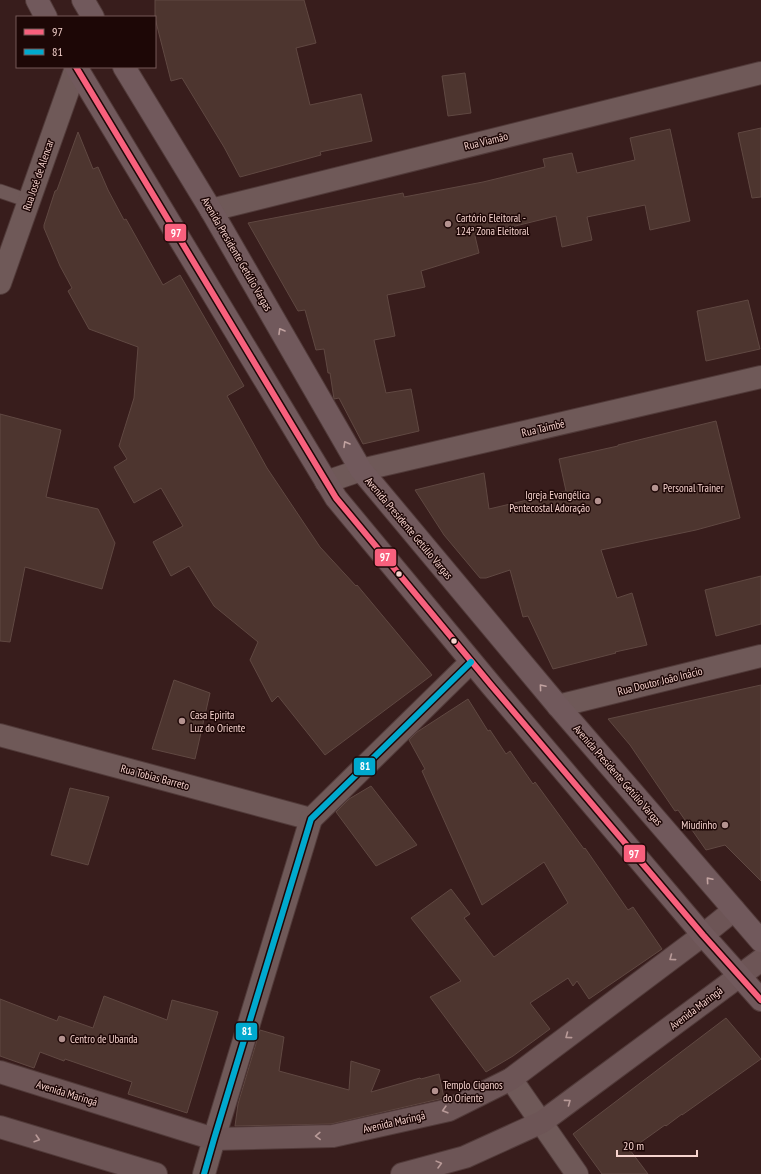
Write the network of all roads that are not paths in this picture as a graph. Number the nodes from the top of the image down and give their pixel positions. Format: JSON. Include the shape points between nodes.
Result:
{"nodes":[{"id":1,"x":36,"y":0,"type":"edge"},
{"id":2,"x":83,"y":0,"type":"edge"},
{"id":3,"x":45,"y":16,"type":"edge"},
{"id":4,"x":92,"y":16,"type":"edge"},
{"id":5,"x":76,"y":68,"type":"edge"},
{"id":6,"x":77,"y":68,"type":"edge"},
{"id":7,"x":125,"y":68,"type":"edge"},
{"id":8,"x":761,"y":73,"type":"edge"},
{"id":9,"x":0,"y":191,"type":"edge"},
{"id":10,"x":29,"y":202,"type":"junction"},
{"id":11,"x":211,"y":210,"type":"junction"},
{"id":12,"x":0,"y":283,"type":"edge"},
{"id":13,"x":761,"y":377,"type":"edge"},
{"id":14,"x":361,"y":470,"type":"junction"},
{"id":15,"x":326,"y":482,"type":"junction"},
{"id":16,"x":761,"y":656,"type":"edge"},
{"id":17,"x":471,"y":662,"type":"junction"},
{"id":18,"x":558,"y":706,"type":"junction"},
{"id":19,"x":0,"y":735,"type":"edge"},
{"id":20,"x":311,"y":819,"type":"junction"},
{"id":21,"x":734,"y":910,"type":"junction"},
{"id":22,"x":703,"y":935,"type":"junction"},
{"id":23,"x":761,"y":941,"type":"edge"},
{"id":24,"x":761,"y":960,"type":"edge"},
{"id":25,"x":739,"y":976,"type":"junction"},
{"id":26,"x":761,"y":1000,"type":"edge"},
{"id":27,"x":0,"y":1072,"type":"edge"},
{"id":28,"x":511,"y":1079,"type":"junction"},
{"id":29,"x":542,"y":1122,"type":"junction"},
{"id":30,"x":0,"y":1127,"type":"edge"},
{"id":31,"x":214,"y":1139,"type":"junction"},
{"id":32,"x":156,"y":1174,"type":"edge"},
{"id":33,"x":204,"y":1174,"type":"edge"},
{"id":34,"x":402,"y":1174,"type":"edge"},
{"id":35,"x":577,"y":1174,"type":"edge"}],
"edges":[{"from":1,"to":3,"type":"main road"},
{"from":2,"to":4,"type":"main road"},
{"from":5,"to":10,"type":"street","name":"Rua José de Alencar"},
{"from":6,"to":15,"type":"main road"},
{"from":7,"to":11,"type":"main road","name":"Avenida Presidente Getúlio Vargas"},
{"from":8,"to":11,"type":"street","name":"Rua Viamão"},
{"from":9,"to":10,"type":"lane"},
{"from":10,"to":12,"type":"street","name":"Rua José de Alencar"},
{"from":14,"to":11,"type":"main road","name":"Avenida Presidente Getúlio Vargas","one_way":true},
{"from":13,"to":14,"type":"street","name":"Rua Taimbé"},
{"from":14,"to":15,"type":"street","name":"Rua Taimbé"},
{"from":18,"to":14,"type":"main road","name":"Avenida Presidente Getúlio Vargas","one_way":true},
{"from":15,"to":17,"type":"main road","via":[[336,498]]},
{"from":16,"to":18,"type":"street","name":"Rua Doutor João Inácio"},
{"from":17,"to":20,"type":"street"},
{"from":17,"to":22,"type":"main road"},
{"from":21,"to":18,"type":"main road","name":"Avenida Presidente Getúlio Vargas","one_way":true},
{"from":19,"to":20,"type":"street","name":"Rua Tobias Barreto"},
{"from":20,"to":31,"type":"street"},
{"from":21,"to":22,"type":"main road","name":"Avenida Maringá"},
{"from":21,"to":23,"type":"main road","name":"Avenida Presidente Getúlio Vargas"},
{"from":22,"to":25,"type":"main road"},
{"from":22,"to":28,"type":"main road","name":"Avenida Maringá","one_way":true},
{"from":24,"to":25,"type":"main road","name":"Avenida Maringá"},
{"from":25,"to":26,"type":"main road"},
{"from":29,"to":25,"type":"main road","name":"Avenida Maringá","one_way":true},
{"from":27,"to":31,"type":"main road","name":"Avenida Maringá"},
{"from":28,"to":29,"type":"street"},
{"from":28,"to":31,"type":"main road","name":"Avenida Maringá","one_way":true,"via":[[449,1110],[333,1136]]},
{"from":34,"to":29,"type":"main road","name":"Avenida Maringá","one_way":true,"via":[[465,1157]]},
{"from":29,"to":35,"type":"street"},
{"from":30,"to":32,"type":"main road","one_way":true},
{"from":31,"to":33,"type":"street"}]}
